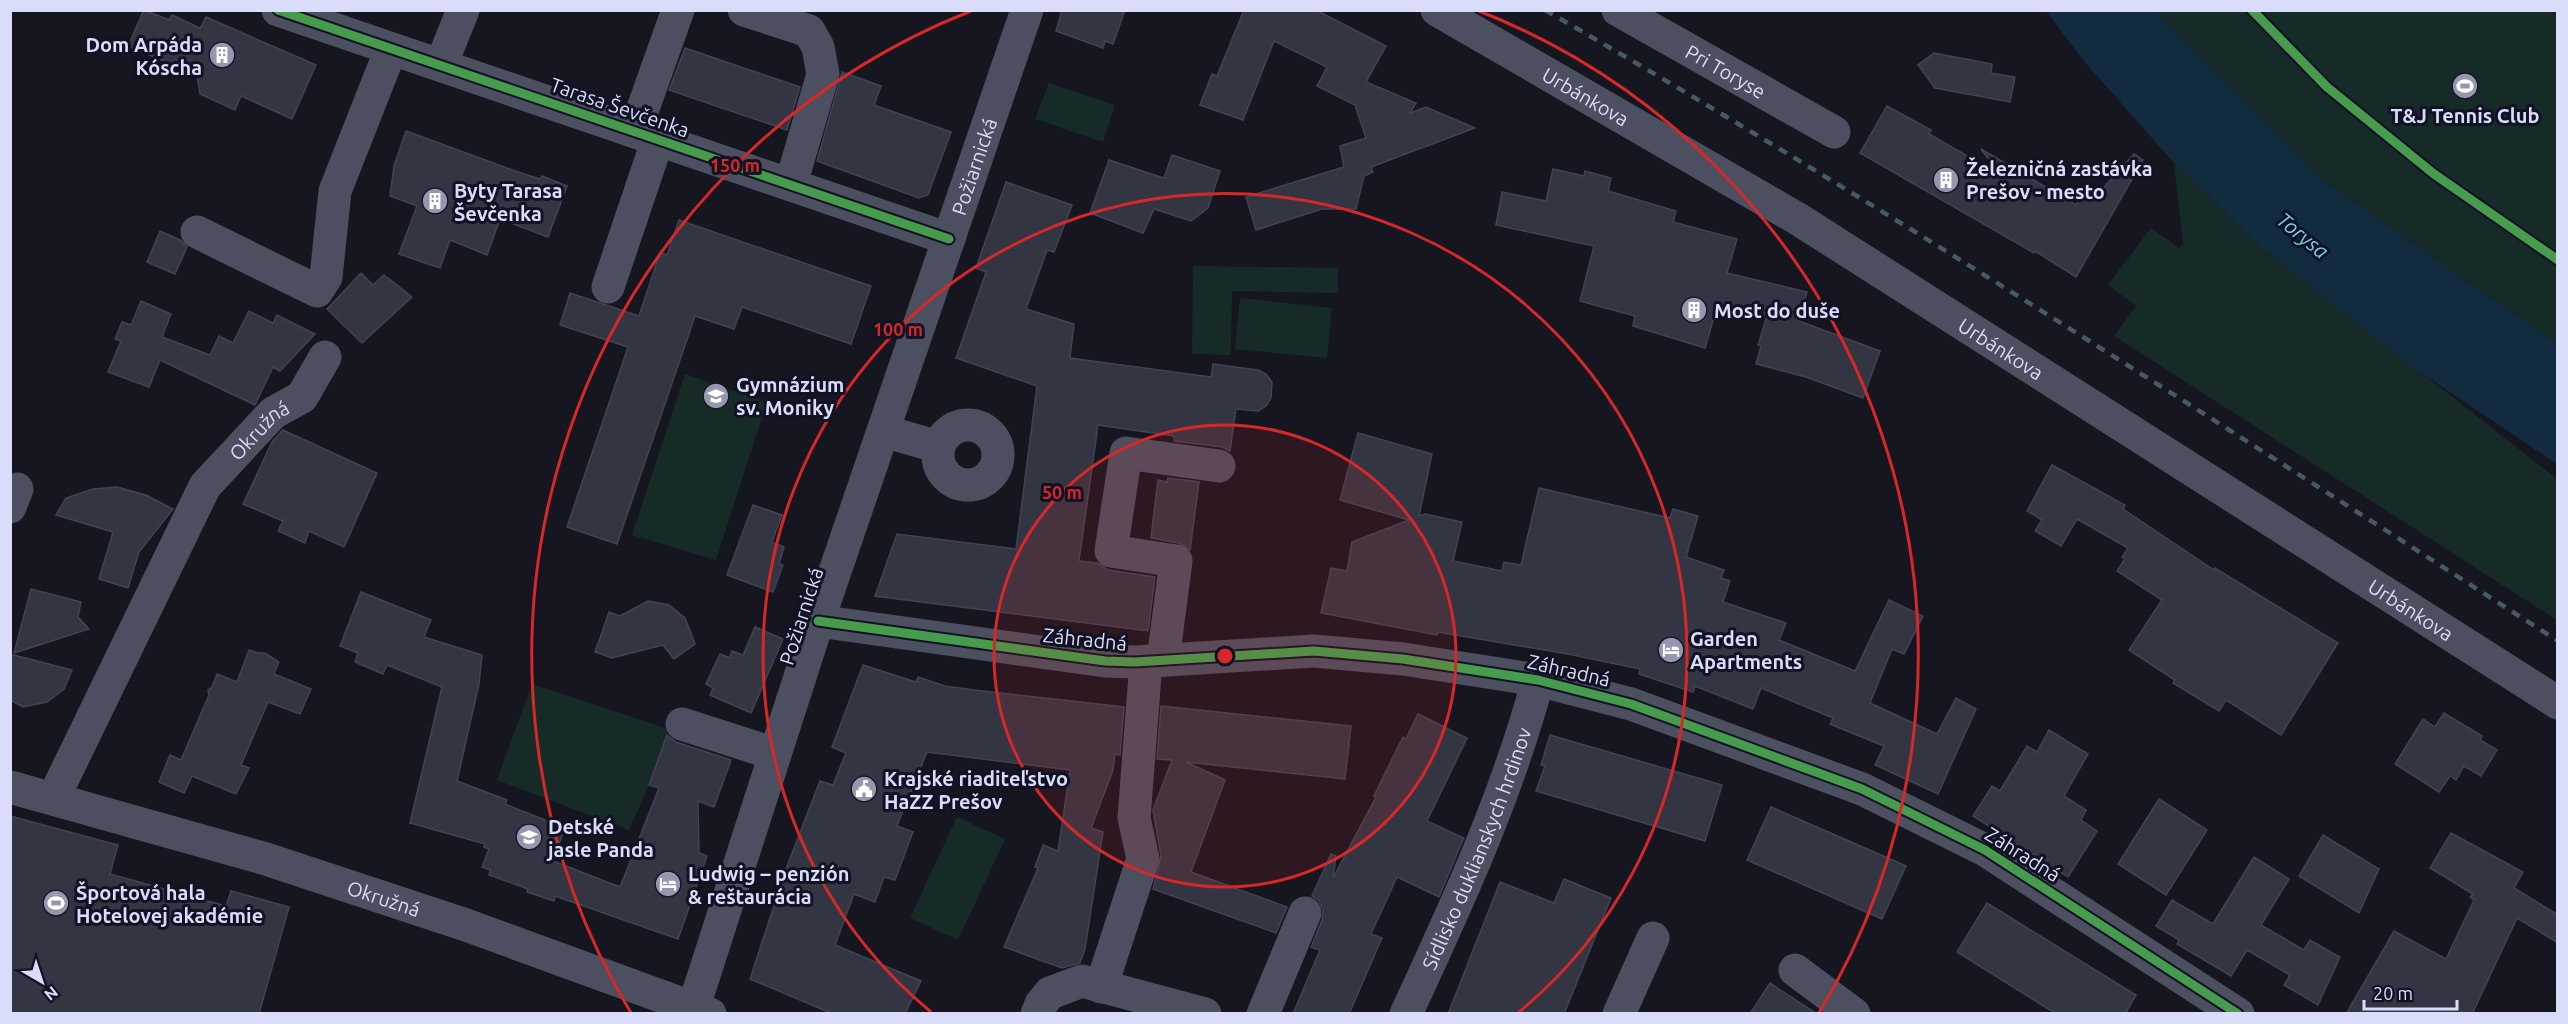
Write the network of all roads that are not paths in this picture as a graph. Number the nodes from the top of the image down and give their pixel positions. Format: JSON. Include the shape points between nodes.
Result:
{"nodes":[{"id":1,"x":278,"y":10,"type":"edge"},
{"id":2,"x":464,"y":10,"type":"edge"},
{"id":3,"x":678,"y":10,"type":"edge"},
{"id":4,"x":744,"y":10,"type":"edge"},
{"id":5,"x":1027,"y":10,"type":"edge"},
{"id":6,"x":1437,"y":10,"type":"edge"},
{"id":7,"x":1618,"y":10,"type":"edge"},
{"id":8,"x":391,"y":49,"type":"junction"},
{"id":9,"x":441,"y":65,"type":"junction"},
{"id":10,"x":1834,"y":132,"type":"dead end"},
{"id":11,"x":647,"y":135,"type":"junction"},
{"id":12,"x":791,"y":184,"type":"junction"},
{"id":13,"x":197,"y":232,"type":"dead end"},
{"id":14,"x":949,"y":239,"type":"junction"},
{"id":15,"x":608,"y":287,"type":"dead end"},
{"id":16,"x":325,"y":357,"type":"dead end"},
{"id":17,"x":883,"y":431,"type":"junction"},
{"id":18,"x":939,"y":447,"type":"dead end"},
{"id":19,"x":1219,"y":466,"type":"dead end"},
{"id":20,"x":818,"y":621,"type":"junction"},
{"id":21,"x":1154,"y":661,"type":"junction"},
{"id":22,"x":1538,"y":680,"type":"junction"},
{"id":23,"x":2558,"y":703,"type":"edge"},
{"id":24,"x":682,"y":724,"type":"dead end"},
{"id":25,"x":775,"y":754,"type":"junction"},
{"id":26,"x":10,"y":787,"type":"edge"},
{"id":27,"x":53,"y":799,"type":"junction"},
{"id":28,"x":1305,"y":913,"type":"dead end"},
{"id":29,"x":1653,"y":938,"type":"dead end"},
{"id":30,"x":1795,"y":970,"type":"dead end"},
{"id":31,"x":1101,"y":987,"type":"junction"},
{"id":32,"x":702,"y":1010,"type":"edge"},
{"id":33,"x":1037,"y":1014,"type":"edge"},
{"id":34,"x":1204,"y":1014,"type":"edge"},
{"id":35,"x":1263,"y":1014,"type":"edge"},
{"id":36,"x":1406,"y":1014,"type":"edge"},
{"id":37,"x":1618,"y":1014,"type":"edge"},
{"id":38,"x":1854,"y":1014,"type":"edge"},
{"id":39,"x":2238,"y":1014,"type":"edge"}],
"edges":[{"from":1,"to":8,"type":"street","name":"Tarasa Ševčenka"},
{"from":2,"to":9,"type":"street"},
{"from":3,"to":11,"type":"street"},
{"from":4,"to":12,"type":"street","via":[[809,31],[818,47],[823,74]]},
{"from":5,"to":14,"type":"street","name":"Požiarnická"},
{"from":6,"to":23,"type":"street","name":"Urbánkova","via":[[1798,219]]},
{"from":7,"to":10,"type":"street","name":"Pri Toryse"},
{"from":8,"to":9,"type":"street","name":"Tarasa Ševčenka"},
{"from":8,"to":13,"type":"street","via":[[335,191],[326,277],[317,291]]},
{"from":9,"to":11,"type":"street","name":"Tarasa Ševčenka"},
{"from":11,"to":12,"type":"street","name":"Tarasa Ševčenka"},
{"from":11,"to":15,"type":"street"},
{"from":12,"to":14,"type":"street","name":"Tarasa Ševčenka"},
{"from":14,"to":17,"type":"street","name":"Požiarnická"},
{"from":16,"to":27,"type":"street","name":"Okružná","via":[[302,397],[273,413],[206,486]]},
{"from":17,"to":18,"type":"street"},
{"from":17,"to":20,"type":"street","name":"Požiarnická"},
{"from":19,"to":21,"type":"street","via":[[1126,453],[1111,551],[1176,561]]},
{"from":20,"to":21,"type":"street","name":"Záhradná","via":[[1105,661]]},
{"from":20,"to":25,"type":"street","name":"Požiarnická"},
{"from":21,"to":22,"type":"street","name":"Záhradná","via":[[1314,651],[1403,659]]},
{"from":21,"to":31,"type":"street","via":[[1134,818],[1143,859]]},
{"from":22,"to":36,"type":"street","name":"Sídlisko duklianskych hrdinov","via":[[1498,808]]},
{"from":22,"to":39,"type":"street","name":"Záhradná","via":[[1631,704],[1862,789],[1985,850]]},
{"from":24,"to":25,"type":"street"},
{"from":25,"to":32,"type":"street","name":"Požiarnická"},
{"from":26,"to":27,"type":"street","name":"Okružná"},
{"from":27,"to":32,"type":"street","name":"Okružná","via":[[266,859],[466,925]]},
{"from":28,"to":35,"type":"street"},
{"from":29,"to":37,"type":"street"},
{"from":30,"to":38,"type":"street"},
{"from":31,"to":33,"type":"street","via":[[1082,981],[1067,985],[1050,993]]},
{"from":31,"to":34,"type":"street"}]}
